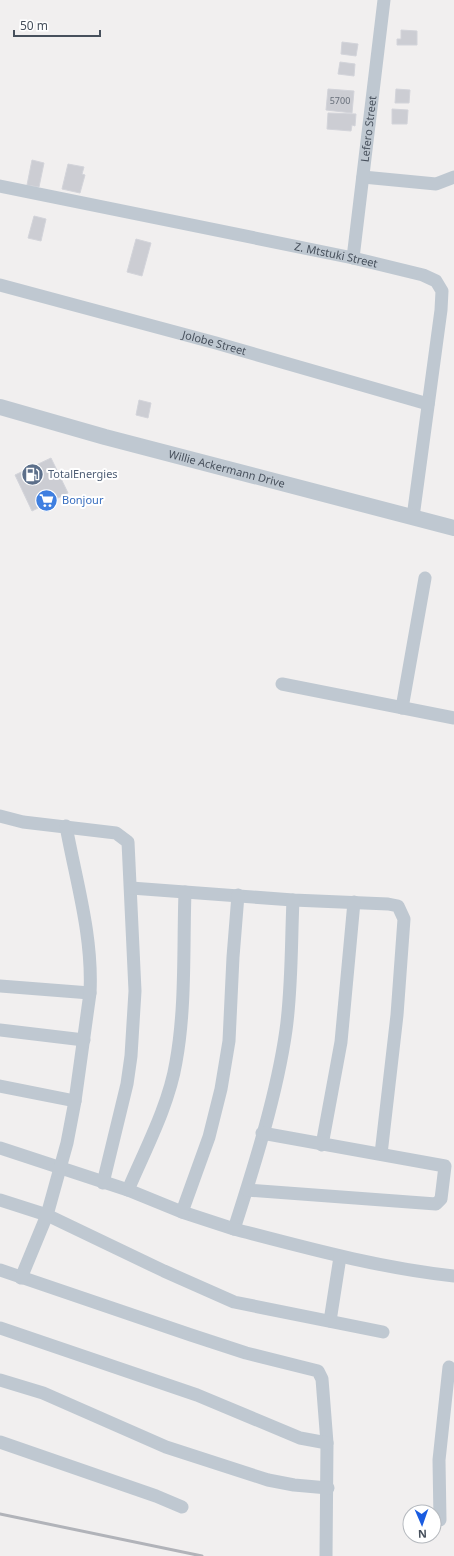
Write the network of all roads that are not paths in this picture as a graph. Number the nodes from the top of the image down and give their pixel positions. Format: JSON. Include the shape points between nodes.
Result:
{"nodes":[{"id":1,"x":384,"y":0,"type":"edge"},
{"id":2,"x":454,"y":176,"type":"edge"},
{"id":3,"x":363,"y":177,"type":"junction"},
{"id":4,"x":0,"y":186,"type":"edge"},
{"id":5,"x":353,"y":258,"type":"junction"},
{"id":6,"x":0,"y":285,"type":"edge"},
{"id":7,"x":428,"y":404,"type":"junction"},
{"id":8,"x":0,"y":407,"type":"edge"},
{"id":9,"x":414,"y":518,"type":"junction"},
{"id":10,"x":454,"y":528,"type":"edge"},
{"id":11,"x":425,"y":578,"type":"dead end"},
{"id":12,"x":282,"y":684,"type":"dead end"},
{"id":13,"x":402,"y":708,"type":"junction"},
{"id":14,"x":454,"y":718,"type":"edge"},
{"id":15,"x":0,"y":816,"type":"edge"},
{"id":16,"x":66,"y":826,"type":"junction"},
{"id":17,"x":131,"y":888,"type":"junction"},
{"id":18,"x":185,"y":892,"type":"junction"},
{"id":19,"x":238,"y":895,"type":"junction"},
{"id":20,"x":293,"y":900,"type":"junction"},
{"id":21,"x":354,"y":902,"type":"junction"},
{"id":22,"x":0,"y":986,"type":"edge"},
{"id":23,"x":90,"y":993,"type":"junction"},
{"id":24,"x":0,"y":1030,"type":"edge"},
{"id":25,"x":84,"y":1040,"type":"junction"},
{"id":26,"x":0,"y":1086,"type":"edge"},
{"id":27,"x":75,"y":1101,"type":"junction"},
{"id":28,"x":262,"y":1133,"type":"junction"},
{"id":29,"x":322,"y":1145,"type":"junction"},
{"id":30,"x":0,"y":1148,"type":"edge"},
{"id":31,"x":381,"y":1154,"type":"junction"},
{"id":32,"x":60,"y":1167,"type":"junction"},
{"id":33,"x":103,"y":1183,"type":"junction"},
{"id":34,"x":128,"y":1190,"type":"junction"},
{"id":35,"x":247,"y":1190,"type":"junction"},
{"id":36,"x":0,"y":1200,"type":"edge"},
{"id":37,"x":182,"y":1212,"type":"junction"},
{"id":38,"x":47,"y":1215,"type":"junction"},
{"id":39,"x":234,"y":1229,"type":"junction"},
{"id":40,"x":340,"y":1257,"type":"junction"},
{"id":41,"x":0,"y":1270,"type":"edge"},
{"id":42,"x":454,"y":1276,"type":"edge"},
{"id":43,"x":21,"y":1278,"type":"junction"},
{"id":44,"x":330,"y":1321,"type":"junction"},
{"id":45,"x":0,"y":1328,"type":"edge"},
{"id":46,"x":383,"y":1332,"type":"dead end"},
{"id":47,"x":448,"y":1367,"type":"dead end"},
{"id":48,"x":0,"y":1380,"type":"edge"},
{"id":49,"x":0,"y":1442,"type":"edge"},
{"id":50,"x":327,"y":1443,"type":"junction"},
{"id":51,"x":328,"y":1488,"type":"junction"},
{"id":52,"x":440,"y":1504,"type":"edge"},
{"id":53,"x":182,"y":1507,"type":"dead end"},
{"id":54,"x":326,"y":1556,"type":"edge"}],
"edges":[{"from":1,"to":3,"type":"street","name":"Lefero Street"},
{"from":2,"to":3,"type":"street","via":[[436,184]]},
{"from":3,"to":5,"type":"street","name":"Lefero Street"},
{"from":4,"to":5,"type":"street","name":"Z. Mtstuki Street"},
{"from":5,"to":7,"type":"street","name":"Z. Mtstuki Street","via":[[423,275],[436,281],[442,291]]},
{"from":6,"to":7,"type":"street","name":"Jolobe Street","via":[[216,342]]},
{"from":7,"to":9,"type":"street","name":"Z. Mtstuki Street"},
{"from":8,"to":9,"type":"street","name":"Willie Ackermann Drive"},
{"from":9,"to":10,"type":"street","name":"Willie Ackermann Drive"},
{"from":11,"to":13,"type":"street"},
{"from":12,"to":13,"type":"street"},
{"from":13,"to":14,"type":"street"},
{"from":15,"to":16,"type":"street","via":[[23,822]]},
{"from":16,"to":17,"type":"street","via":[[116,833],[124,838],[129,847]]},
{"from":16,"to":23,"type":"street","via":[[86,928]]},
{"from":17,"to":18,"type":"street"},
{"from":17,"to":33,"type":"street","via":[[135,991],[131,1056],[127,1084]]},
{"from":18,"to":19,"type":"street"},
{"from":18,"to":34,"type":"street","via":[[182,999],[176,1063],[167,1095]]},
{"from":19,"to":20,"type":"street"},
{"from":19,"to":37,"type":"street","via":[[229,1041],[224,1073],[209,1137]]},
{"from":20,"to":21,"type":"street"},
{"from":20,"to":28,"type":"street","via":[[286,1030]]},
{"from":21,"to":29,"type":"street","via":[[341,1042]]},
{"from":21,"to":31,"type":"street","via":[[398,906],[404,919],[397,1015]]},
{"from":22,"to":23,"type":"street"},
{"from":23,"to":25,"type":"street"},
{"from":24,"to":25,"type":"street"},
{"from":25,"to":27,"type":"street"},
{"from":26,"to":27,"type":"street"},
{"from":27,"to":32,"type":"street"},
{"from":28,"to":29,"type":"street"},
{"from":28,"to":35,"type":"street"},
{"from":29,"to":31,"type":"street"},
{"from":30,"to":32,"type":"street"},
{"from":31,"to":35,"type":"street","via":[[445,1166],[439,1202],[436,1204]]},
{"from":32,"to":33,"type":"street"},
{"from":32,"to":38,"type":"street"},
{"from":33,"to":34,"type":"street"},
{"from":34,"to":37,"type":"street"},
{"from":35,"to":39,"type":"street"},
{"from":36,"to":38,"type":"street"},
{"from":37,"to":39,"type":"street"},
{"from":38,"to":43,"type":"street"},
{"from":38,"to":44,"type":"street","via":[[234,1302]]},
{"from":39,"to":40,"type":"street"},
{"from":40,"to":42,"type":"street"},
{"from":40,"to":44,"type":"street"},
{"from":41,"to":43,"type":"street"},
{"from":43,"to":50,"type":"street","via":[[246,1352],[316,1369],[322,1379]]},
{"from":44,"to":46,"type":"street"},
{"from":45,"to":50,"type":"street","via":[[190,1392],[300,1438]]},
{"from":47,"to":52,"type":"street","via":[[439,1460]]},
{"from":48,"to":51,"type":"street","via":[[43,1393],[166,1447],[268,1480]]},
{"from":49,"to":53,"type":"street"},
{"from":50,"to":51,"type":"street"},
{"from":51,"to":54,"type":"street"}]}
